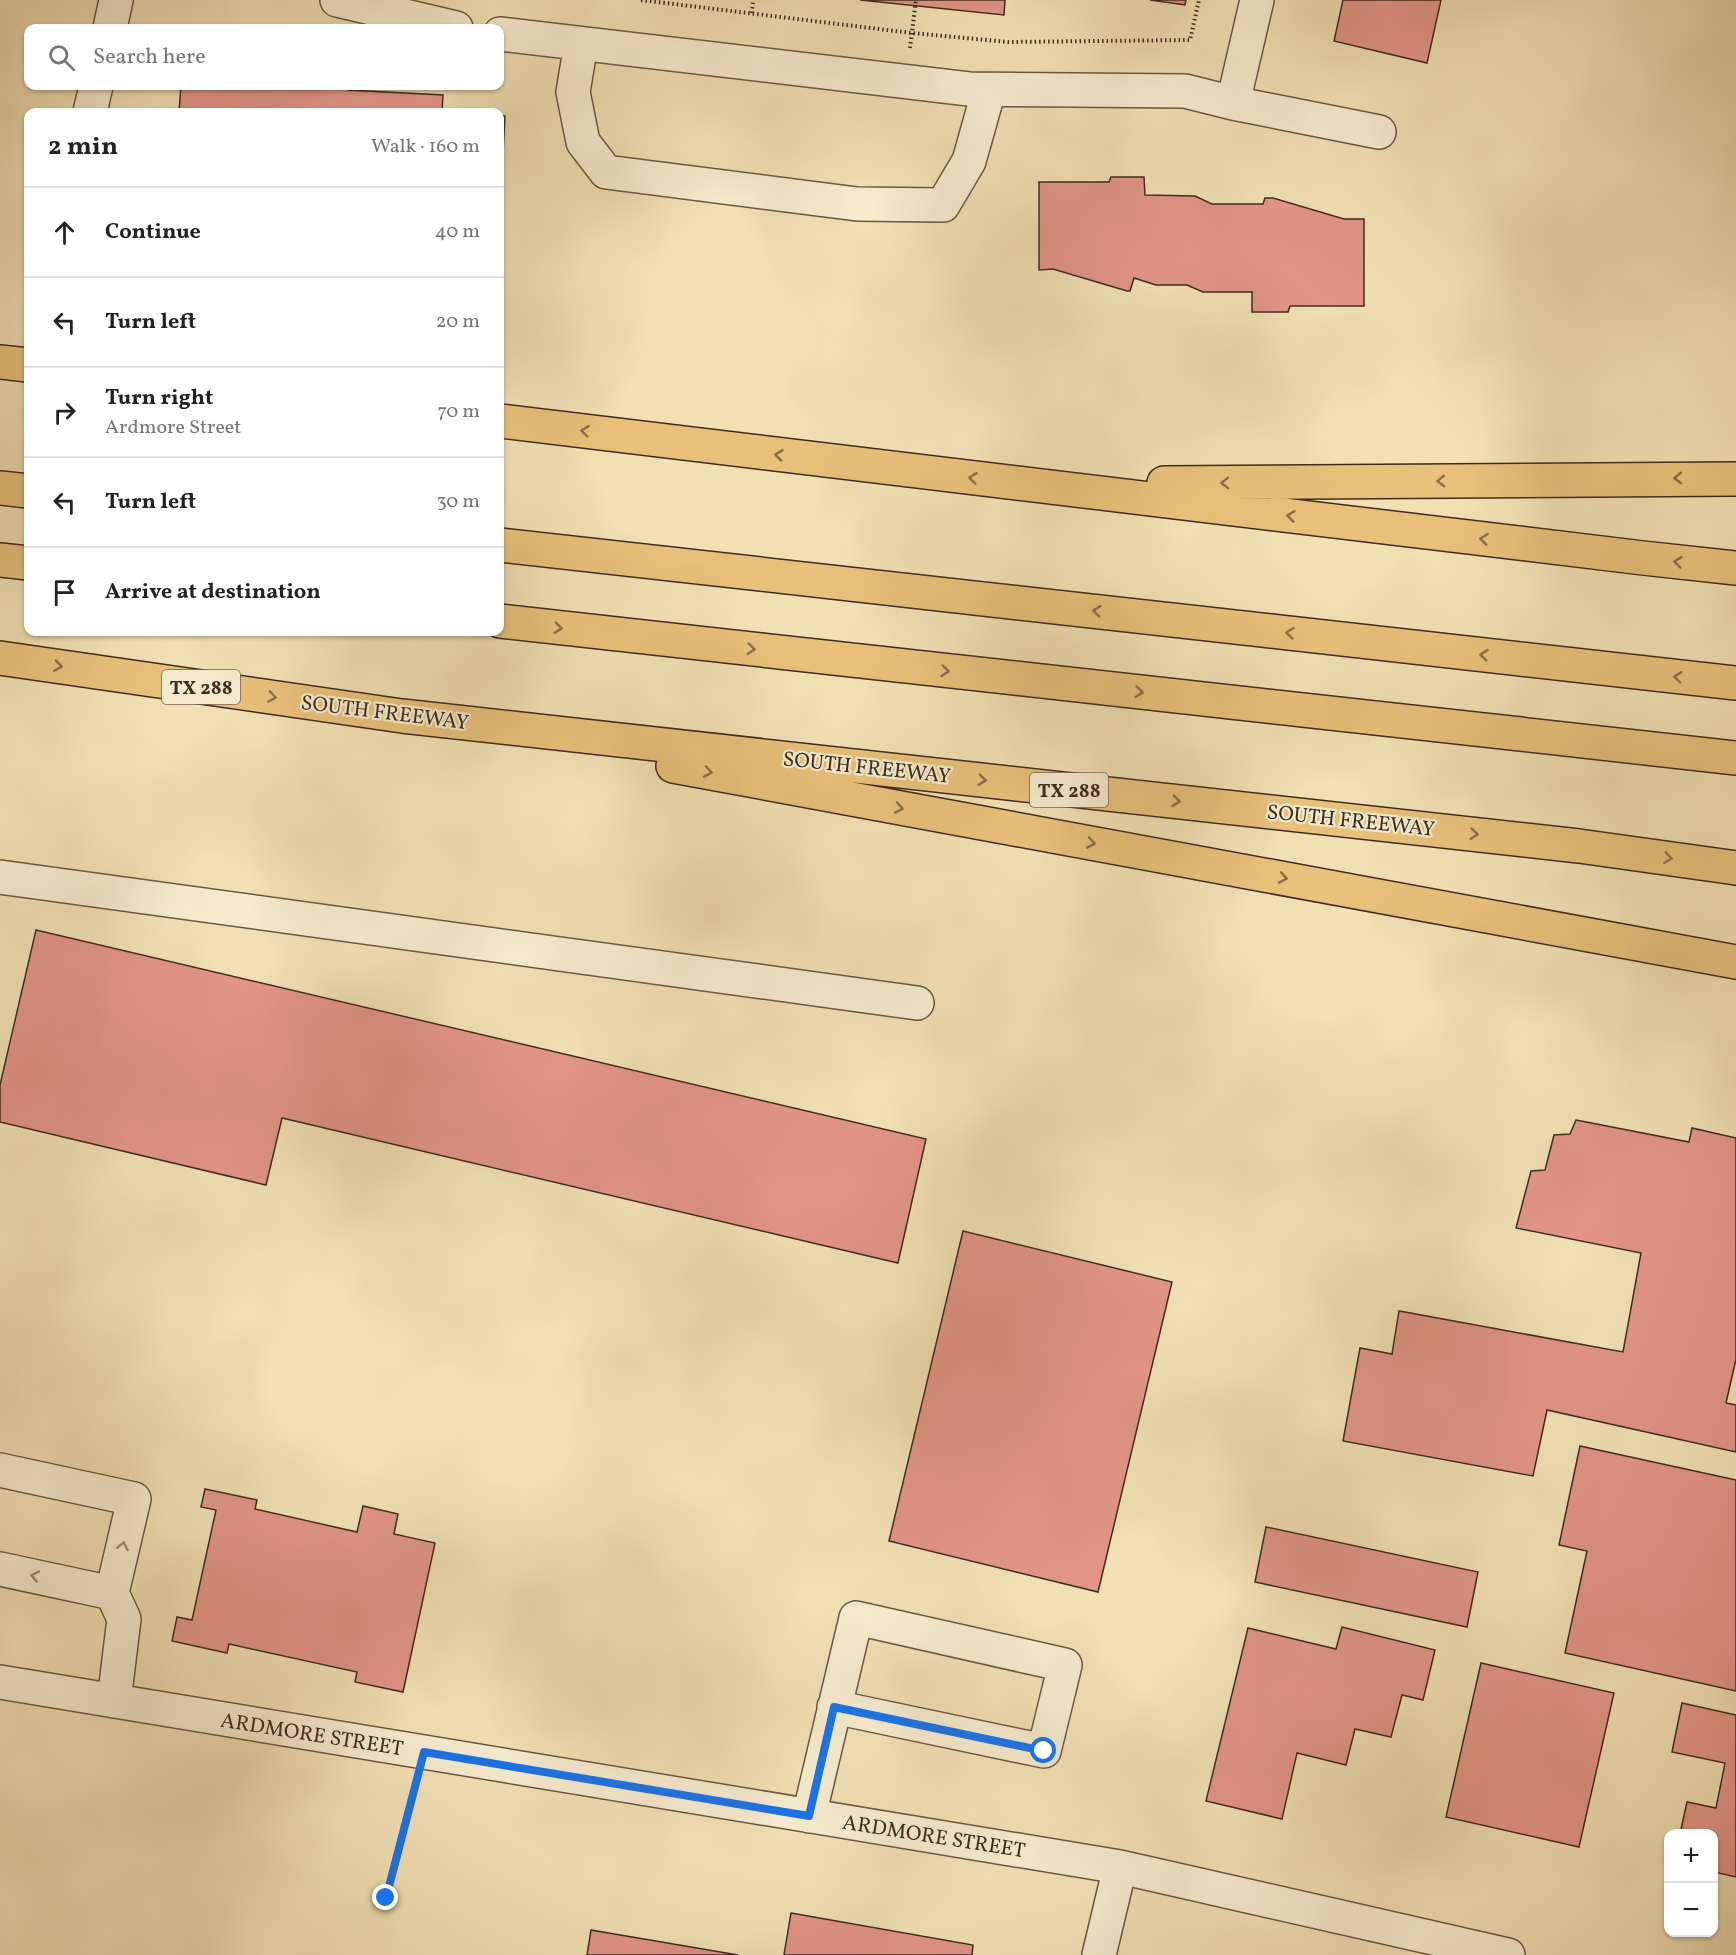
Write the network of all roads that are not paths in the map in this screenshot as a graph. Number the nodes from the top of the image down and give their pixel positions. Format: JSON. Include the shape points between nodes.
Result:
{"nodes":[{"id":1,"x":116,"y":0,"type":"edge"},
{"id":2,"x":337,"y":0,"type":"edge"},
{"id":3,"x":1257,"y":0,"type":"edge"},
{"id":4,"x":111,"y":24,"type":"edge"},
{"id":5,"x":439,"y":24,"type":"edge"},
{"id":6,"x":504,"y":34,"type":"edge"},
{"id":7,"x":581,"y":44,"type":"junction"},
{"id":8,"x":95,"y":90,"type":"edge"},
{"id":9,"x":990,"y":90,"type":"junction"},
{"id":10,"x":1233,"y":103,"type":"junction"},
{"id":11,"x":91,"y":108,"type":"edge"},
{"id":12,"x":1379,"y":132,"type":"dead end"},
{"id":13,"x":0,"y":362,"type":"edge"},
{"id":14,"x":24,"y":365,"type":"edge"},
{"id":15,"x":504,"y":421,"type":"edge"},
{"id":16,"x":1736,"y":479,"type":"edge"},
{"id":17,"x":1031,"y":485,"type":"junction"},
{"id":18,"x":0,"y":488,"type":"edge"},
{"id":19,"x":24,"y":491,"type":"edge"},
{"id":20,"x":504,"y":544,"type":"edge"},
{"id":21,"x":0,"y":560,"type":"edge"},
{"id":22,"x":24,"y":563,"type":"edge"},
{"id":23,"x":1736,"y":568,"type":"edge"},
{"id":24,"x":504,"y":621,"type":"edge"},
{"id":25,"x":0,"y":658,"type":"edge"},
{"id":26,"x":1736,"y":683,"type":"edge"},
{"id":27,"x":402,"y":716,"type":"junction"},
{"id":28,"x":1736,"y":758,"type":"edge"},
{"id":29,"x":1736,"y":868,"type":"edge"},
{"id":30,"x":0,"y":877,"type":"edge"},
{"id":31,"x":1736,"y":962,"type":"edge"},
{"id":32,"x":917,"y":1003,"type":"dead end"},
{"id":33,"x":0,"y":1470,"type":"edge"},
{"id":34,"x":0,"y":1569,"type":"edge"},
{"id":35,"x":112,"y":1593,"type":"junction"},
{"id":36,"x":0,"y":1682,"type":"edge"},
{"id":37,"x":114,"y":1701,"type":"junction"},
{"id":38,"x":834,"y":1707,"type":"junction"},
{"id":39,"x":809,"y":1816,"type":"junction"},
{"id":40,"x":1120,"y":1867,"type":"junction"},
{"id":41,"x":1099,"y":1955,"type":"edge"},
{"id":42,"x":1508,"y":1955,"type":"edge"}],
"edges":[{"from":1,"to":4,"type":"street"},
{"from":2,"to":5,"type":"street"},
{"from":3,"to":10,"type":"street"},
{"from":6,"to":7,"type":"street"},
{"from":7,"to":9,"type":"street"},
{"from":7,"to":9,"type":"street","via":[[573,92],[583,142],[606,172],[857,204],[943,205],[969,161]]},
{"from":8,"to":11,"type":"street"},
{"from":9,"to":10,"type":"street","via":[[1185,91]]},
{"from":10,"to":12,"type":"street"},
{"from":13,"to":14,"type":"highway"},
{"from":17,"to":15,"type":"highway","one_way":true},
{"from":16,"to":17,"type":"highway","one_way":true},
{"from":23,"to":17,"type":"highway","one_way":true},
{"from":18,"to":19,"type":"highway"},
{"from":26,"to":20,"type":"highway","one_way":true},
{"from":21,"to":22,"type":"highway"},
{"from":24,"to":28,"type":"highway","one_way":true},
{"from":25,"to":27,"type":"highway","name":"SOUTH FREEWAY","number":"TX 288","one_way":true},
{"from":27,"to":29,"type":"highway","name":"SOUTH FREEWAY","number":"TX 288","one_way":true,"via":[[1579,846]]},
{"from":27,"to":31,"type":"highway","one_way":true},
{"from":30,"to":32,"type":"street"},
{"from":35,"to":33,"type":"street","one_way":true,"via":[[134,1499]]},
{"from":35,"to":34,"type":"street","one_way":true},
{"from":35,"to":37,"type":"street","via":[[124,1619]]},
{"from":36,"to":37,"type":"street","name":"ARDMORE STREET"},
{"from":37,"to":39,"type":"street","name":"ARDMORE STREET"},
{"from":38,"to":38,"type":"street","via":[[856,1618],[1065,1665],[1044,1751]]},
{"from":38,"to":39,"type":"street"},
{"from":39,"to":40,"type":"street","name":"ARDMORE STREET"},
{"from":40,"to":41,"type":"street"},
{"from":40,"to":42,"type":"street","name":"ARDMORE STREET"}]}
